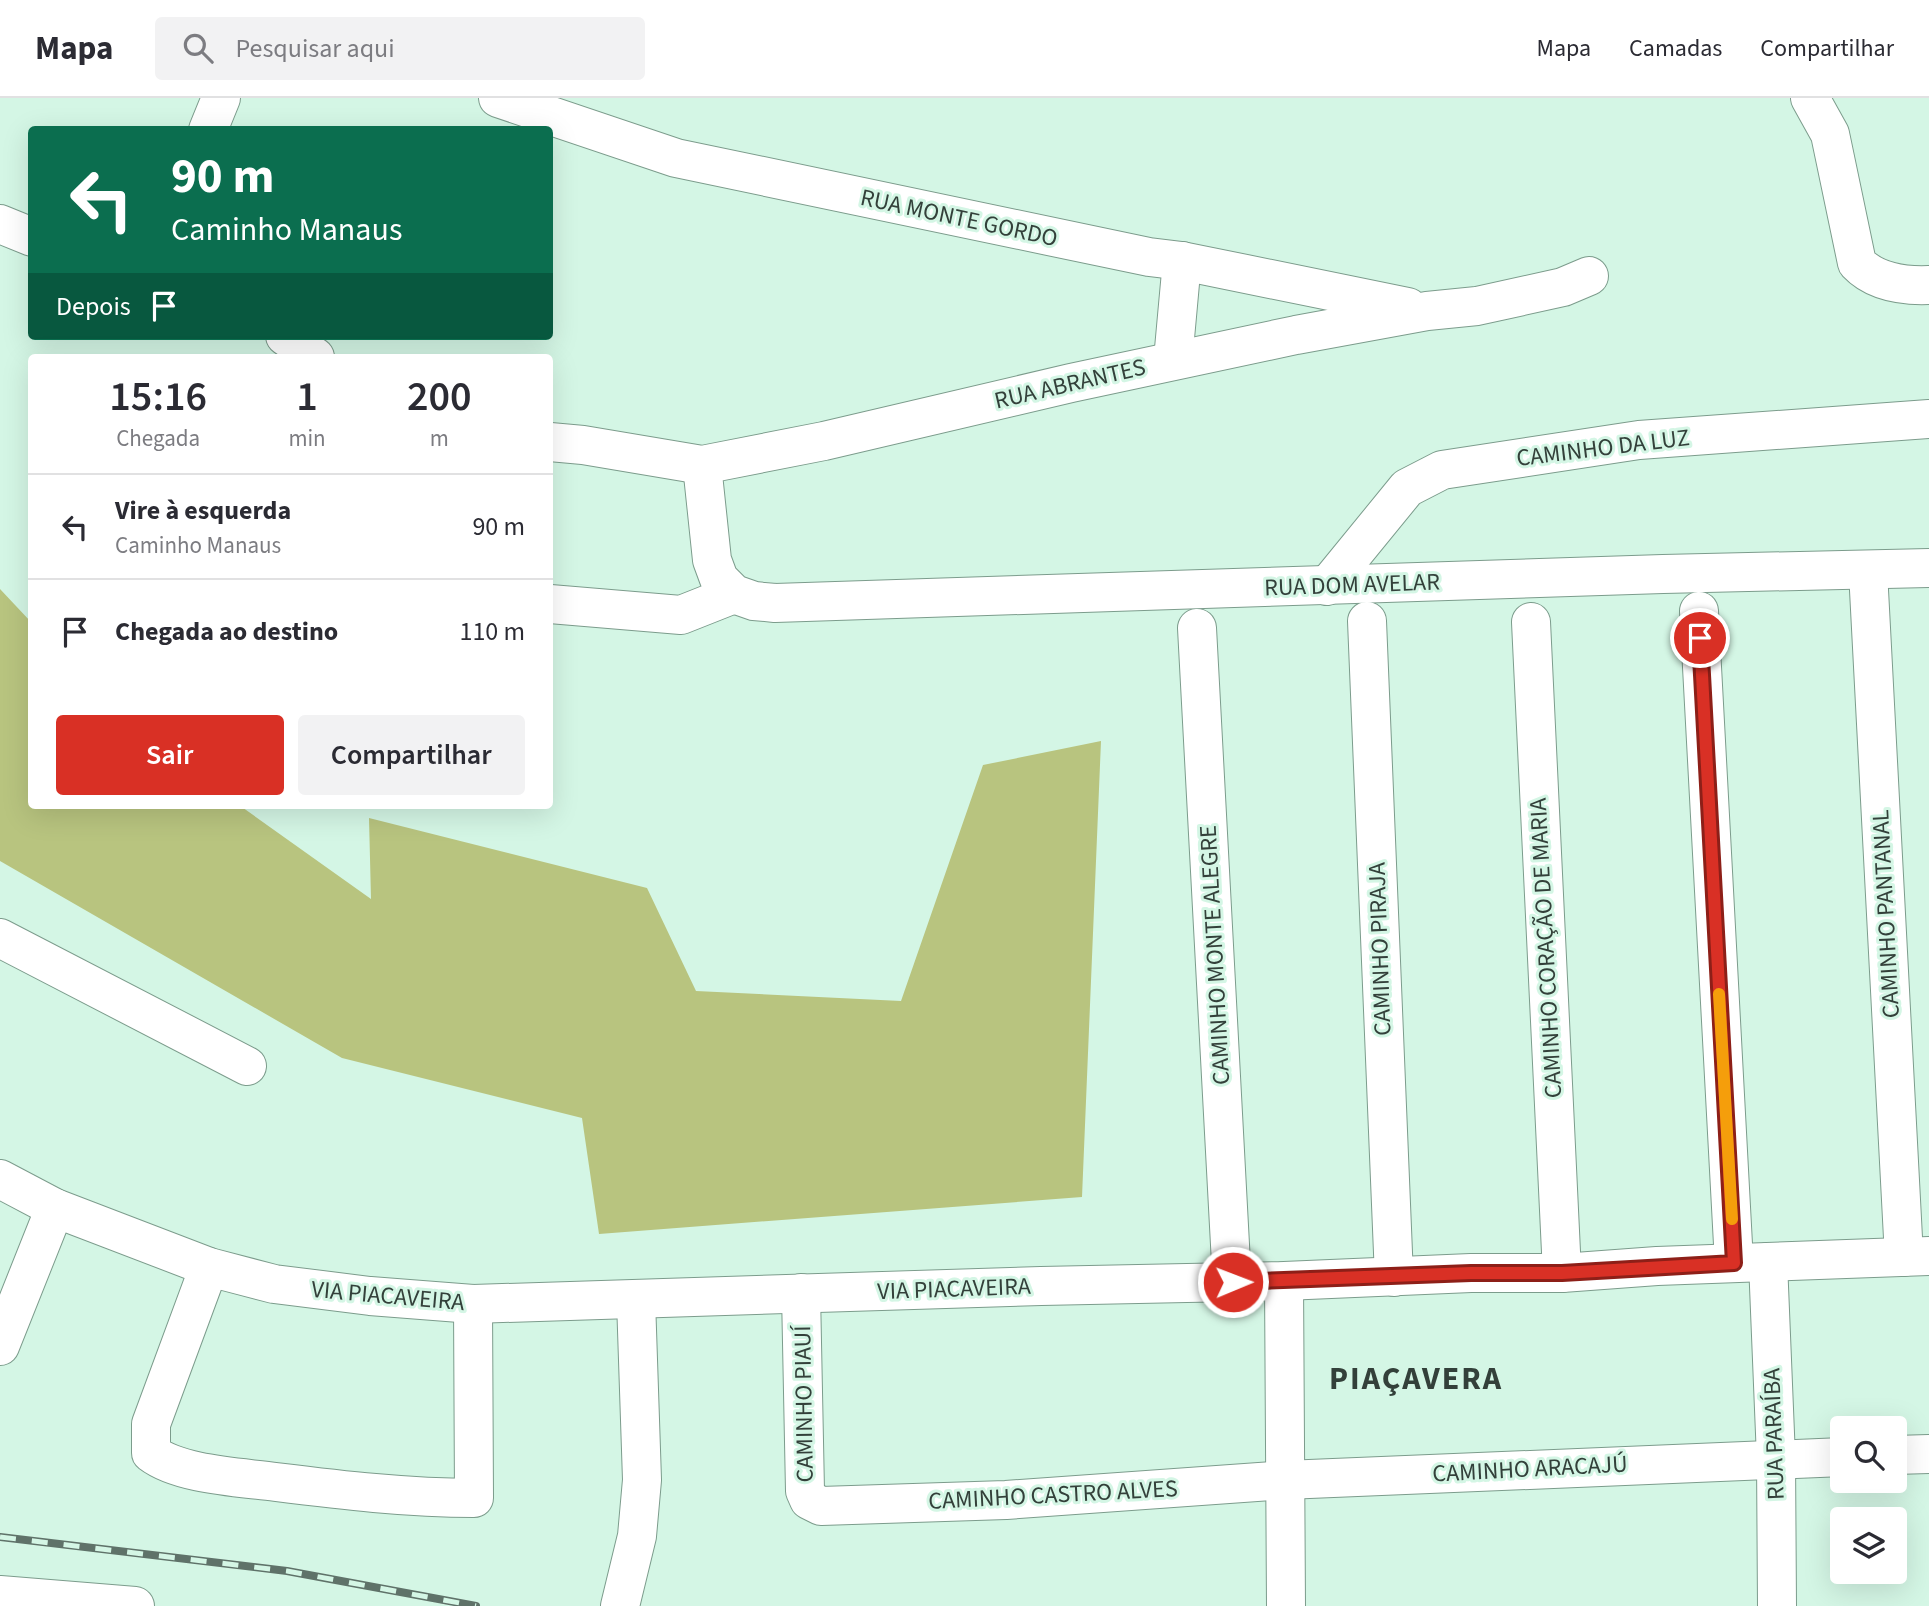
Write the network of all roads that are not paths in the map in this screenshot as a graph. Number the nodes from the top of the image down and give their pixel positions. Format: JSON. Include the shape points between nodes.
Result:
{"nodes":[{"id":1,"x":221,"y":98,"type":"edge"},
{"id":2,"x":498,"y":98,"type":"edge"},
{"id":3,"x":1810,"y":98,"type":"edge"},
{"id":4,"x":210,"y":126,"type":"edge"},
{"id":5,"x":0,"y":224,"type":"edge"},
{"id":6,"x":28,"y":235,"type":"edge"},
{"id":7,"x":1182,"y":261,"type":"junction"},
{"id":8,"x":1589,"y":276,"type":"dead end"},
{"id":9,"x":1929,"y":285,"type":"edge"},
{"id":10,"x":1427,"y":311,"type":"junction"},
{"id":11,"x":291,"y":340,"type":"edge"},
{"id":12,"x":311,"y":354,"type":"edge"},
{"id":13,"x":1173,"y":360,"type":"junction"},
{"id":14,"x":1929,"y":419,"type":"edge"},
{"id":15,"x":553,"y":442,"type":"edge"},
{"id":16,"x":702,"y":465,"type":"junction"},
{"id":17,"x":1929,"y":568,"type":"edge"},
{"id":18,"x":1868,"y":571,"type":"junction"},
{"id":19,"x":1327,"y":586,"type":"junction"},
{"id":20,"x":734,"y":594,"type":"junction"},
{"id":21,"x":553,"y":604,"type":"edge"},
{"id":22,"x":1699,"y":611,"type":"dead end"},
{"id":23,"x":1367,"y":621,"type":"dead end"},
{"id":24,"x":1531,"y":622,"type":"dead end"},
{"id":25,"x":1197,"y":628,"type":"dead end"},
{"id":26,"x":0,"y":938,"type":"edge"},
{"id":27,"x":247,"y":1066,"type":"dead end"},
{"id":28,"x":0,"y":1180,"type":"edge"},
{"id":29,"x":55,"y":1208,"type":"junction"},
{"id":30,"x":1916,"y":1256,"type":"edge"},
{"id":31,"x":1751,"y":1263,"type":"junction"},
{"id":32,"x":209,"y":1267,"type":"junction"},
{"id":33,"x":1562,"y":1273,"type":"junction"},
{"id":34,"x":1394,"y":1277,"type":"junction"},
{"id":35,"x":1284,"y":1281,"type":"junction"},
{"id":36,"x":1233,"y":1282,"type":"junction"},
{"id":37,"x":801,"y":1293,"type":"junction"},
{"id":38,"x":636,"y":1300,"type":"junction"},
{"id":39,"x":474,"y":1304,"type":"junction"},
{"id":40,"x":0,"y":1346,"type":"edge"},
{"id":41,"x":1929,"y":1454,"type":"edge"},
{"id":42,"x":1907,"y":1455,"type":"edge"},
{"id":43,"x":1830,"y":1457,"type":"edge"},
{"id":44,"x":1776,"y":1458,"type":"junction"},
{"id":45,"x":1285,"y":1480,"type":"junction"},
{"id":46,"x":821,"y":1506,"type":"joint"},
{"id":47,"x":0,"y":1595,"type":"edge"},
{"id":48,"x":135,"y":1606,"type":"edge"},
{"id":49,"x":620,"y":1606,"type":"edge"},
{"id":50,"x":1286,"y":1606,"type":"edge"},
{"id":51,"x":1777,"y":1606,"type":"edge"}],
"edges":[{"from":1,"to":4,"type":"street"},
{"from":2,"to":7,"type":"street","name":"RUA MONTE GORDO","via":[[676,158]]},
{"from":3,"to":9,"type":"street","via":[[1830,134],[1857,263],[1870,273],[1907,286]]},
{"from":5,"to":6,"type":"street"},
{"from":7,"to":10,"type":"street","name":"RUA MONTE GORDO"},
{"from":7,"to":13,"type":"street"},
{"from":8,"to":10,"type":"street","name":"RUA ABRANTES","via":[[1529,295]]},
{"from":10,"to":13,"type":"street","name":"RUA ABRANTES"},
{"from":11,"to":12,"type":"street"},
{"from":13,"to":16,"type":"street","name":"RUA ABRANTES"},
{"from":14,"to":19,"type":"street","name":"CAMINHO DA LUZ","via":[[1639,440],[1442,470],[1407,488]]},
{"from":15,"to":16,"type":"street","name":"RUA ABRANTES"},
{"from":16,"to":20,"type":"street","via":[[712,560],[719,579]]},
{"from":17,"to":18,"type":"street","name":"RUA DOM AVELAR"},
{"from":18,"to":19,"type":"street","name":"RUA DOM AVELAR"},
{"from":18,"to":30,"type":"street","name":"CAMINHO PANTANAL"},
{"from":19,"to":20,"type":"street","name":"RUA DOM AVELAR","via":[[775,603]]},
{"from":20,"to":21,"type":"street","via":[[681,615]]},
{"from":22,"to":31,"type":"street","name":"RUA PARAÍBA"},
{"from":23,"to":34,"type":"street","name":"CAMINHO PIRAJA"},
{"from":24,"to":33,"type":"street","name":"CAMINHO CORAÇÃO DE MARIA"},
{"from":25,"to":36,"type":"street","name":"CAMINHO MONTE ALEGRE"},
{"from":26,"to":27,"type":"street"},
{"from":28,"to":29,"type":"street","name":"VIA PIACAVEIRA"},
{"from":29,"to":32,"type":"street","name":"VIA PIACAVEIRA"},
{"from":29,"to":40,"type":"street"},
{"from":30,"to":31,"type":"street","name":"VIA PIACAVEIRA"},
{"from":31,"to":33,"type":"street","name":"VIA PIACAVEIRA"},
{"from":31,"to":44,"type":"street","name":"RUA PARAÍBA"},
{"from":32,"to":39,"type":"street","name":"VIA PIACAVEIRA","via":[[287,1286]]},
{"from":32,"to":39,"type":"street","via":[[151,1424],[151,1453],[186,1468],[256,1479],[430,1498],[474,1498]]},
{"from":33,"to":34,"type":"street","name":"VIA PIACAVEIRA"},
{"from":34,"to":35,"type":"street","name":"VIA PIACAVEIRA"},
{"from":35,"to":36,"type":"street","name":"VIA PIACAVEIRA"},
{"from":35,"to":45,"type":"street"},
{"from":36,"to":37,"type":"street","name":"VIA PIACAVEIRA"},
{"from":37,"to":38,"type":"street","name":"VIA PIACAVEIRA"},
{"from":37,"to":46,"type":"street","name":"CAMINHO PIAUÍ","via":[[805,1491],[809,1500]]},
{"from":38,"to":39,"type":"street","name":"VIA PIACAVEIRA"},
{"from":38,"to":49,"type":"street","via":[[642,1480],[637,1536]]},
{"from":41,"to":42,"type":"street"},
{"from":43,"to":44,"type":"street","name":"CAMINHO ARACAJÚ"},
{"from":44,"to":45,"type":"street","name":"CAMINHO ARACAJÚ"},
{"from":44,"to":51,"type":"street","name":"RUA PARAÍBA"},
{"from":45,"to":46,"type":"street","name":"CAMINHO CASTRO ALVES","via":[[1006,1500]]},
{"from":45,"to":50,"type":"street"},
{"from":47,"to":48,"type":"street"}]}
